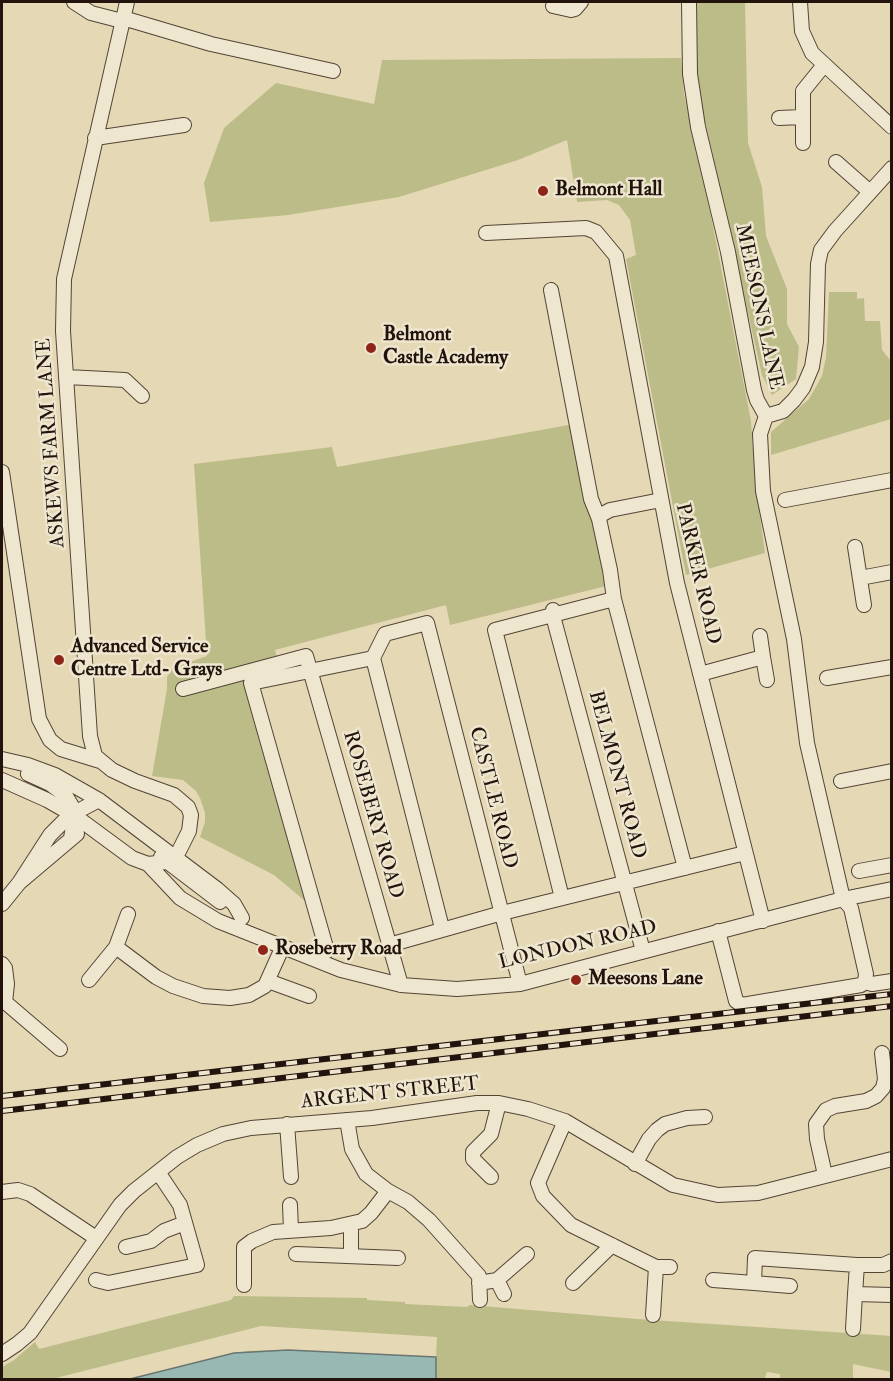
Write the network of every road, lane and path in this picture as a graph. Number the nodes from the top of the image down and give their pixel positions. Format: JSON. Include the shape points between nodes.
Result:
{"nodes":[{"id":1,"x":74,"y":2,"type":"edge"},
{"id":2,"x":127,"y":2,"type":"edge"},
{"id":3,"x":581,"y":2,"type":"edge"},
{"id":4,"x":689,"y":2,"type":"edge"},
{"id":5,"x":800,"y":2,"type":"edge"},
{"id":6,"x":553,"y":6,"type":"dead end"},
{"id":7,"x":122,"y":20,"type":"junction"},
{"id":8,"x":824,"y":65,"type":"junction"},
{"id":9,"x":333,"y":71,"type":"dead end"},
{"id":10,"x":802,"y":117,"type":"junction"},
{"id":11,"x":779,"y":118,"type":"dead end"},
{"id":12,"x":184,"y":125,"type":"dead end"},
{"id":13,"x":891,"y":127,"type":"edge"},
{"id":14,"x":95,"y":138,"type":"junction"},
{"id":15,"x":803,"y":143,"type":"dead end"},
{"id":16,"x":836,"y":162,"type":"dead end"},
{"id":17,"x":891,"y":168,"type":"edge"},
{"id":18,"x":870,"y":192,"type":"junction"},
{"id":19,"x":486,"y":233,"type":"dead end"},
{"id":20,"x":551,"y":290,"type":"dead end"},
{"id":21,"x":67,"y":377,"type":"junction"},
{"id":22,"x":142,"y":396,"type":"dead end"},
{"id":23,"x":766,"y":416,"type":"junction"},
{"id":24,"x":2,"y":472,"type":"edge"},
{"id":25,"x":891,"y":480,"type":"edge"},
{"id":26,"x":661,"y":500,"type":"junction"},
{"id":27,"x":785,"y":500,"type":"dead end"},
{"id":28,"x":599,"y":519,"type":"junction"},
{"id":29,"x":855,"y":547,"type":"dead end"},
{"id":30,"x":891,"y":572,"type":"edge"},
{"id":31,"x":860,"y":578,"type":"junction"},
{"id":32,"x":614,"y":599,"type":"junction"},
{"id":33,"x":864,"y":605,"type":"dead end"},
{"id":34,"x":553,"y":613,"type":"junction"},
{"id":35,"x":760,"y":636,"type":"dead end"},
{"id":36,"x":763,"y":657,"type":"junction"},
{"id":37,"x":373,"y":658,"type":"junction"},
{"id":38,"x":891,"y":667,"type":"edge"},
{"id":39,"x":310,"y":670,"type":"junction"},
{"id":40,"x":700,"y":674,"type":"junction"},
{"id":41,"x":827,"y":678,"type":"dead end"},
{"id":42,"x":767,"y":680,"type":"dead end"},
{"id":43,"x":183,"y":689,"type":"dead end"},
{"id":44,"x":2,"y":760,"type":"edge"},
{"id":45,"x":100,"y":761,"type":"junction"},
{"id":46,"x":891,"y":771,"type":"edge"},
{"id":47,"x":2,"y":780,"type":"edge"},
{"id":48,"x":841,"y":781,"type":"dead end"},
{"id":49,"x":47,"y":800,"type":"junction"},
{"id":50,"x":99,"y":800,"type":"junction"},
{"id":51,"x":115,"y":811,"type":"junction"},
{"id":52,"x":75,"y":816,"type":"junction"},
{"id":53,"x":89,"y":827,"type":"junction"},
{"id":54,"x":189,"y":831,"type":"junction"},
{"id":55,"x":50,"y":835,"type":"junction"},
{"id":56,"x":150,"y":836,"type":"junction"},
{"id":57,"x":71,"y":838,"type":"junction"},
{"id":58,"x":745,"y":853,"type":"junction"},
{"id":59,"x":170,"y":859,"type":"junction"},
{"id":60,"x":148,"y":864,"type":"junction"},
{"id":61,"x":891,"y":865,"type":"edge"},
{"id":62,"x":685,"y":868,"type":"junction"},
{"id":63,"x":860,"y":872,"type":"dead end"},
{"id":64,"x":625,"y":883,"type":"junction"},
{"id":65,"x":10,"y":887,"type":"edge"},
{"id":66,"x":891,"y":889,"type":"edge"},
{"id":67,"x":562,"y":898,"type":"junction"},
{"id":68,"x":843,"y":899,"type":"junction"},
{"id":69,"x":2,"y":904,"type":"edge"},
{"id":70,"x":501,"y":913,"type":"junction"},
{"id":71,"x":128,"y":914,"type":"dead end"},
{"id":72,"x":763,"y":921,"type":"junction"},
{"id":73,"x":442,"y":928,"type":"junction"},
{"id":74,"x":718,"y":931,"type":"junction"},
{"id":75,"x":117,"y":943,"type":"junction"},
{"id":76,"x":279,"y":944,"type":"junction"},
{"id":77,"x":389,"y":945,"type":"junction"},
{"id":78,"x":327,"y":951,"type":"dead end"},
{"id":79,"x":643,"y":951,"type":"junction"},
{"id":80,"x":2,"y":964,"type":"edge"},
{"id":81,"x":89,"y":980,"type":"dead end"},
{"id":82,"x":268,"y":981,"type":"junction"},
{"id":83,"x":891,"y":981,"type":"edge"},
{"id":84,"x":865,"y":982,"type":"junction"},
{"id":85,"x":520,"y":984,"type":"junction"},
{"id":86,"x":401,"y":985,"type":"junction"},
{"id":87,"x":309,"y":996,"type":"dead end"},
{"id":88,"x":60,"y":1049,"type":"dead end"},
{"id":89,"x":882,"y":1053,"type":"dead end"},
{"id":90,"x":499,"y":1103,"type":"junction"},
{"id":91,"x":705,"y":1117,"type":"dead end"},
{"id":92,"x":347,"y":1120,"type":"junction"},
{"id":93,"x":565,"y":1121,"type":"junction"},
{"id":94,"x":287,"y":1125,"type":"junction"},
{"id":95,"x":891,"y":1159,"type":"edge"},
{"id":96,"x":635,"y":1164,"type":"junction"},
{"id":97,"x":158,"y":1172,"type":"junction"},
{"id":98,"x":825,"y":1175,"type":"junction"},
{"id":99,"x":491,"y":1177,"type":"dead end"},
{"id":100,"x":291,"y":1178,"type":"dead end"},
{"id":101,"x":388,"y":1191,"type":"junction"},
{"id":102,"x":2,"y":1192,"type":"edge"},
{"id":103,"x":290,"y":1205,"type":"dead end"},
{"id":104,"x":185,"y":1223,"type":"junction"},
{"id":105,"x":351,"y":1224,"type":"junction"},
{"id":106,"x":291,"y":1230,"type":"junction"},
{"id":107,"x":96,"y":1238,"type":"junction"},
{"id":108,"x":612,"y":1245,"type":"junction"},
{"id":109,"x":126,"y":1247,"type":"dead end"},
{"id":110,"x":296,"y":1254,"type":"dead end"},
{"id":111,"x":527,"y":1254,"type":"dead end"},
{"id":112,"x":351,"y":1256,"type":"junction"},
{"id":113,"x":398,"y":1258,"type":"dead end"},
{"id":114,"x":891,"y":1261,"type":"edge"},
{"id":115,"x":857,"y":1265,"type":"junction"},
{"id":116,"x":479,"y":1279,"type":"junction"},
{"id":117,"x":96,"y":1280,"type":"dead end"},
{"id":118,"x":497,"y":1280,"type":"junction"},
{"id":119,"x":713,"y":1280,"type":"dead end"},
{"id":120,"x":573,"y":1283,"type":"dead end"},
{"id":121,"x":754,"y":1283,"type":"junction"},
{"id":122,"x":244,"y":1285,"type":"dead end"},
{"id":123,"x":790,"y":1286,"type":"dead end"},
{"id":124,"x":504,"y":1294,"type":"dead end"},
{"id":125,"x":855,"y":1294,"type":"junction"},
{"id":126,"x":891,"y":1295,"type":"edge"},
{"id":127,"x":480,"y":1300,"type":"dead end"},
{"id":128,"x":653,"y":1316,"type":"dead end"},
{"id":129,"x":853,"y":1329,"type":"dead end"},
{"id":130,"x":2,"y":1354,"type":"edge"}],
"edges":[{"from":1,"to":7,"type":"street","via":[[91,13]]},
{"from":2,"to":7,"type":"street","name":"ASKEWS FARM LANE"},
{"from":3,"to":6,"type":"street","via":[[570,10]]},
{"from":4,"to":23,"type":"street","name":"MEESONS LANE","via":[[690,74],[698,127],[754,390]]},
{"from":5,"to":8,"type":"street","via":[[804,37]]},
{"from":7,"to":9,"type":"street"},
{"from":7,"to":14,"type":"street","name":"ASKEWS FARM LANE"},
{"from":8,"to":10,"type":"street","via":[[803,91]]},
{"from":8,"to":13,"type":"street"},
{"from":10,"to":11,"type":"street"},
{"from":10,"to":15,"type":"street"},
{"from":12,"to":14,"type":"street"},
{"from":14,"to":21,"type":"street","name":"ASKEWS FARM LANE","via":[[64,279]]},
{"from":16,"to":18,"type":"street"},
{"from":17,"to":18,"type":"street"},
{"from":18,"to":23,"type":"street","via":[[818,257],[816,342],[808,378],[783,411]]},
{"from":19,"to":26,"type":"street","name":"PARKER ROAD","via":[[591,229],[616,256]]},
{"from":20,"to":28,"type":"street","via":[[591,499]]},
{"from":21,"to":22,"type":"street","via":[[125,380]]},
{"from":21,"to":45,"type":"street","name":"ASKEWS FARM LANE","via":[[90,736]]},
{"from":23,"to":68,"type":"street","name":"MEESONS LANE","via":[[760,434],[763,491],[794,639],[807,743]]},
{"from":24,"to":45,"type":"street","via":[[39,719],[50,740],[61,749]]},
{"from":25,"to":27,"type":"street"},
{"from":26,"to":28,"type":"street","via":[[610,510]]},
{"from":26,"to":40,"type":"street","name":"PARKER ROAD"},
{"from":28,"to":32,"type":"street"},
{"from":29,"to":31,"type":"street"},
{"from":30,"to":31,"type":"street"},
{"from":31,"to":33,"type":"street"},
{"from":32,"to":34,"type":"street"},
{"from":32,"to":62,"type":"street"},
{"from":34,"to":64,"type":"street","name":"BELMONT ROAD"},
{"from":34,"to":67,"type":"street","via":[[495,630]]},
{"from":35,"to":36,"type":"street"},
{"from":36,"to":40,"type":"street"},
{"from":36,"to":42,"type":"street"},
{"from":37,"to":39,"type":"street"},
{"from":37,"to":70,"type":"street","name":"CASTLE ROAD","via":[[385,634],[427,623]]},
{"from":37,"to":73,"type":"street"},
{"from":38,"to":41,"type":"street"},
{"from":39,"to":43,"type":"street","name":"ROSEBERY ROAD","via":[[306,656]]},
{"from":39,"to":77,"type":"street","name":"ROSEBERY ROAD"},
{"from":39,"to":78,"type":"street","via":[[250,683]]},
{"from":40,"to":58,"type":"street","name":"PARKER ROAD"},
{"from":44,"to":50,"type":"street","name":"LONDON ROAD","via":[[56,775]]},
{"from":44,"to":52,"type":"street","via":[[60,790]]},
{"from":45,"to":54,"type":"street","via":[[181,800],[191,815]]},
{"from":46,"to":48,"type":"street"},
{"from":47,"to":49,"type":"street","name":"LONDON ROAD"},
{"from":49,"to":52,"type":"street","name":"LONDON ROAD"},
{"from":49,"to":55,"type":"street","via":[[54,821]]},
{"from":50,"to":51,"type":"street","name":"LONDON ROAD"},
{"from":50,"to":52,"type":"street"},
{"from":51,"to":56,"type":"street","name":"LONDON ROAD"},
{"from":51,"to":59,"type":"street","name":"LONDON ROAD","via":[[128,830]]},
{"from":52,"to":53,"type":"street","name":"LONDON ROAD"},
{"from":52,"to":55,"type":"street","via":[[67,818]]},
{"from":52,"to":57,"type":"street"},
{"from":53,"to":57,"type":"street"},
{"from":53,"to":60,"type":"street","name":"LONDON ROAD","via":[[132,858]]},
{"from":54,"to":56,"type":"street","via":[[171,841]]},
{"from":54,"to":59,"type":"street","via":[[182,847]]},
{"from":55,"to":65,"type":"street"},
{"from":56,"to":59,"type":"street","name":"LONDON ROAD"},
{"from":57,"to":65,"type":"street"},
{"from":58,"to":62,"type":"street"},
{"from":58,"to":72,"type":"street","name":"PARKER ROAD"},
{"from":59,"to":60,"type":"street"},
{"from":59,"to":76,"type":"street","name":"LONDON ROAD","via":[[234,904],[242,918]]},
{"from":60,"to":76,"type":"street","name":"LONDON ROAD","via":[[180,898],[218,921]]},
{"from":61,"to":63,"type":"street"},
{"from":62,"to":64,"type":"street"},
{"from":64,"to":67,"type":"street"},
{"from":64,"to":79,"type":"street","name":"BELMONT ROAD"},
{"from":65,"to":69,"type":"street"},
{"from":66,"to":68,"type":"street","name":"LONDON ROAD"},
{"from":67,"to":70,"type":"street"},
{"from":68,"to":72,"type":"street","name":"LONDON ROAD"},
{"from":68,"to":84,"type":"street","name":"MEESONS LANE","via":[[851,908]]},
{"from":70,"to":73,"type":"street"},
{"from":70,"to":85,"type":"street","name":"CASTLE ROAD"},
{"from":71,"to":75,"type":"street"},
{"from":72,"to":74,"type":"street","name":"LONDON ROAD"},
{"from":73,"to":77,"type":"street"},
{"from":74,"to":79,"type":"street","name":"LONDON ROAD"},
{"from":74,"to":84,"type":"street","via":[[736,1001],[742,1005]]},
{"from":75,"to":81,"type":"street"},
{"from":75,"to":82,"type":"street","via":[[164,982],[203,996],[239,998],[259,991]]},
{"from":76,"to":82,"type":"street"},
{"from":76,"to":86,"type":"street","name":"LONDON ROAD","via":[[341,970]]},
{"from":77,"to":86,"type":"street","name":"ROSEBERY ROAD"},
{"from":79,"to":85,"type":"street","name":"LONDON ROAD"},
{"from":80,"to":88,"type":"street","via":[[7,984],[5,1002]]},
{"from":82,"to":87,"type":"street"},
{"from":83,"to":84,"type":"street"},
{"from":85,"to":86,"type":"street","name":"LONDON ROAD","via":[[457,989]]},
{"from":89,"to":98,"type":"street","via":[[885,1079],[876,1096],[826,1110],[816,1124]]},
{"from":90,"to":92,"type":"street","name":"ARGENT STREET"},
{"from":90,"to":93,"type":"street","name":"ARGENT STREET"},
{"from":90,"to":99,"type":"street","via":[[490,1134],[473,1152],[473,1158]]},
{"from":91,"to":96,"type":"street","via":[[665,1124],[649,1139]]},
{"from":92,"to":94,"type":"street","name":"ARGENT STREET"},
{"from":92,"to":101,"type":"street","via":[[352,1149],[366,1174]]},
{"from":93,"to":96,"type":"street","name":"ARGENT STREET"},
{"from":93,"to":108,"type":"street","via":[[538,1183],[543,1196],[571,1225]]},
{"from":94,"to":97,"type":"street","name":"ARGENT STREET","via":[[223,1134],[197,1145]]},
{"from":94,"to":100,"type":"street"},
{"from":95,"to":98,"type":"street","name":"ARGENT STREET"},
{"from":96,"to":98,"type":"street","name":"ARGENT STREET","via":[[673,1185],[718,1195],[758,1193]]},
{"from":97,"to":104,"type":"street","via":[[180,1205]]},
{"from":97,"to":107,"type":"street","name":"ARGENT STREET","via":[[120,1205]]},
{"from":101,"to":105,"type":"street","via":[[371,1213]]},
{"from":101,"to":116,"type":"street","via":[[429,1220]]},
{"from":102,"to":107,"type":"street","via":[[18,1190],[30,1194]]},
{"from":103,"to":106,"type":"street"},
{"from":104,"to":109,"type":"street","via":[[151,1241]]},
{"from":104,"to":117,"type":"street","via":[[196,1265],[108,1283]]},
{"from":105,"to":106,"type":"street"},
{"from":105,"to":112,"type":"street"},
{"from":106,"to":122,"type":"street","via":[[273,1232],[244,1247]]},
{"from":107,"to":130,"type":"street","name":"ARGENT STREET","via":[[30,1334]]},
{"from":108,"to":120,"type":"street"},
{"from":108,"to":128,"type":"street","via":[[663,1267]]},
{"from":110,"to":112,"type":"street"},
{"from":111,"to":118,"type":"street"},
{"from":112,"to":113,"type":"street"},
{"from":114,"to":115,"type":"street","via":[[883,1265]]},
{"from":115,"to":121,"type":"street","via":[[755,1258]]},
{"from":115,"to":125,"type":"street"},
{"from":116,"to":118,"type":"street"},
{"from":116,"to":127,"type":"street"},
{"from":118,"to":124,"type":"street"},
{"from":119,"to":121,"type":"street"},
{"from":121,"to":123,"type":"street"},
{"from":125,"to":126,"type":"street"},
{"from":125,"to":129,"type":"street"}]}
